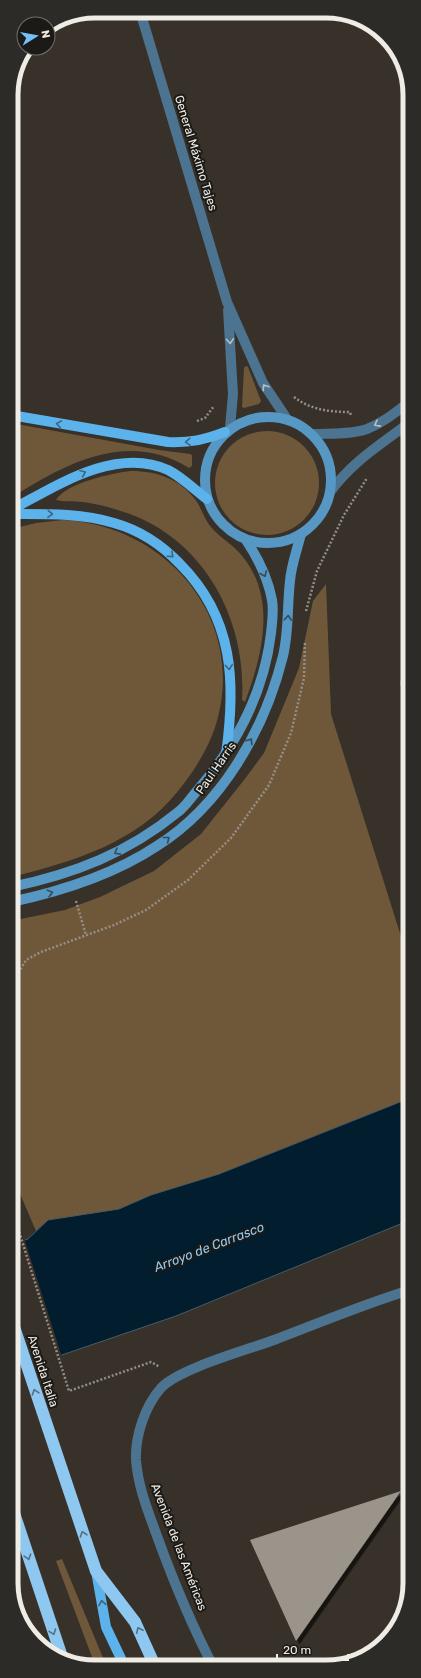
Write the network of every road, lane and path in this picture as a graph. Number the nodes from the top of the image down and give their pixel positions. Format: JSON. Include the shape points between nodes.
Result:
{"nodes":[{"id":1,"x":142,"y":18,"type":"edge"},
{"id":2,"x":227,"y":302,"type":"junction"},
{"id":3,"x":233,"y":394,"type":"junction"},
{"id":4,"x":291,"y":394,"type":"dead end"},
{"id":5,"x":403,"y":406,"type":"edge"},
{"id":6,"x":18,"y":416,"type":"edge"},
{"id":7,"x":287,"y":419,"type":"junction"},
{"id":8,"x":194,"y":423,"type":"dead end"},
{"id":9,"x":403,"y":427,"type":"edge"},
{"id":10,"x":228,"y":430,"type":"junction"},
{"id":11,"x":354,"y":432,"type":"junction"},
{"id":12,"x":312,"y":434,"type":"junction"},
{"id":13,"x":330,"y":492,"type":"junction"},
{"id":14,"x":207,"y":499,"type":"junction"},
{"id":15,"x":18,"y":506,"type":"edge"},
{"id":16,"x":18,"y":514,"type":"edge"},
{"id":17,"x":301,"y":534,"type":"junction"},
{"id":18,"x":246,"y":540,"type":"junction"},
{"id":19,"x":226,"y":754,"type":"junction"},
{"id":20,"x":18,"y":886,"type":"edge"},
{"id":21,"x":76,"y":900,"type":"dead end"},
{"id":22,"x":18,"y":901,"type":"edge"},
{"id":23,"x":86,"y":935,"type":"dead end"},
{"id":24,"x":18,"y":1228,"type":"edge"},
{"id":25,"x":403,"y":1292,"type":"edge"},
{"id":26,"x":18,"y":1339,"type":"edge"},
{"id":27,"x":177,"y":1376,"type":"junction"},
{"id":28,"x":18,"y":1525,"type":"edge"},
{"id":29,"x":96,"y":1571,"type":"junction"},
{"id":30,"x":60,"y":1652,"type":"edge"},
{"id":31,"x":121,"y":1660,"type":"edge"},
{"id":32,"x":152,"y":1660,"type":"edge"},
{"id":33,"x":210,"y":1660,"type":"edge"}],
"edges":[{"from":1,"to":2,"type":"street","name":"General Máximo Tajes"},
{"from":2,"to":3,"type":"street","name":"General Máximo Tajes","one_way":true},
{"from":7,"to":2,"type":"street","name":"General Máximo Tajes","one_way":true,"via":[[263,383]]},
{"from":3,"to":8,"type":"path","via":[[221,397],[206,418]]},
{"from":3,"to":10,"type":"street","name":"General Máximo Tajes"},
{"from":4,"to":11,"type":"path","via":[[312,407],[331,412],[350,412]]},
{"from":5,"to":11,"type":"street","one_way":true,"via":[[368,429]]},
{"from":10,"to":6,"type":"main road","one_way":true,"via":[[205,440],[168,442]]},
{"from":7,"to":10,"type":"main road","via":[[273,416],[258,417],[243,421]]},
{"from":7,"to":12,"type":"main road"},
{"from":9,"to":13,"type":"street","via":[[365,454]]},
{"from":10,"to":14,"type":"main road","via":[[216,443],[209,456],[204,485]]},
{"from":11,"to":12,"type":"street"},
{"from":12,"to":13,"type":"main road","via":[[324,450],[331,470]]},
{"from":13,"to":17,"type":"main road","via":[[325,508],[314,523]]},
{"from":15,"to":14,"type":"main road","one_way":true,"via":[[86,472],[129,463],[151,464],[168,470]]},
{"from":14,"to":18,"type":"main road","via":[[222,524]]},
{"from":16,"to":19,"type":"main road","one_way":true,"via":[[84,516],[114,523],[143,535],[169,553],[187,570],[205,593],[218,618],[227,648],[231,719]]},
{"from":17,"to":18,"type":"main road","via":[[283,542],[264,544]]},
{"from":22,"to":17,"type":"main road","name":"Paul Harris","one_way":true,"via":[[52,893],[107,873],[158,846],[188,823],[208,802],[257,731],[274,689],[288,627],[290,581]]},
{"from":18,"to":19,"type":"main road","name":"Paul Harris","one_way":true,"via":[[268,582],[273,601],[273,620],[268,658],[259,687]]},
{"from":19,"to":20,"type":"main road","name":"Paul Harris","one_way":true,"via":[[179,811],[145,836],[98,862],[48,880]]},
{"from":21,"to":23,"type":"path"},
{"from":24,"to":27,"type":"path","via":[[69,1391],[151,1362]]},
{"from":25,"to":27,"type":"street","name":"Avenida de las Américas","via":[[372,1301]]},
{"from":29,"to":26,"type":"highway","name":"Avenida Italia","one_way":true},
{"from":27,"to":33,"type":"street","name":"Avenida de las Américas","via":[[161,1387],[148,1405],[139,1432],[136,1459],[141,1492],[162,1550],[197,1636]]},
{"from":28,"to":30,"type":"highway","one_way":true},
{"from":31,"to":29,"type":"main road","one_way":true,"via":[[106,1627]]},
{"from":32,"to":29,"type":"highway","one_way":true,"via":[[135,1622]]}]}
